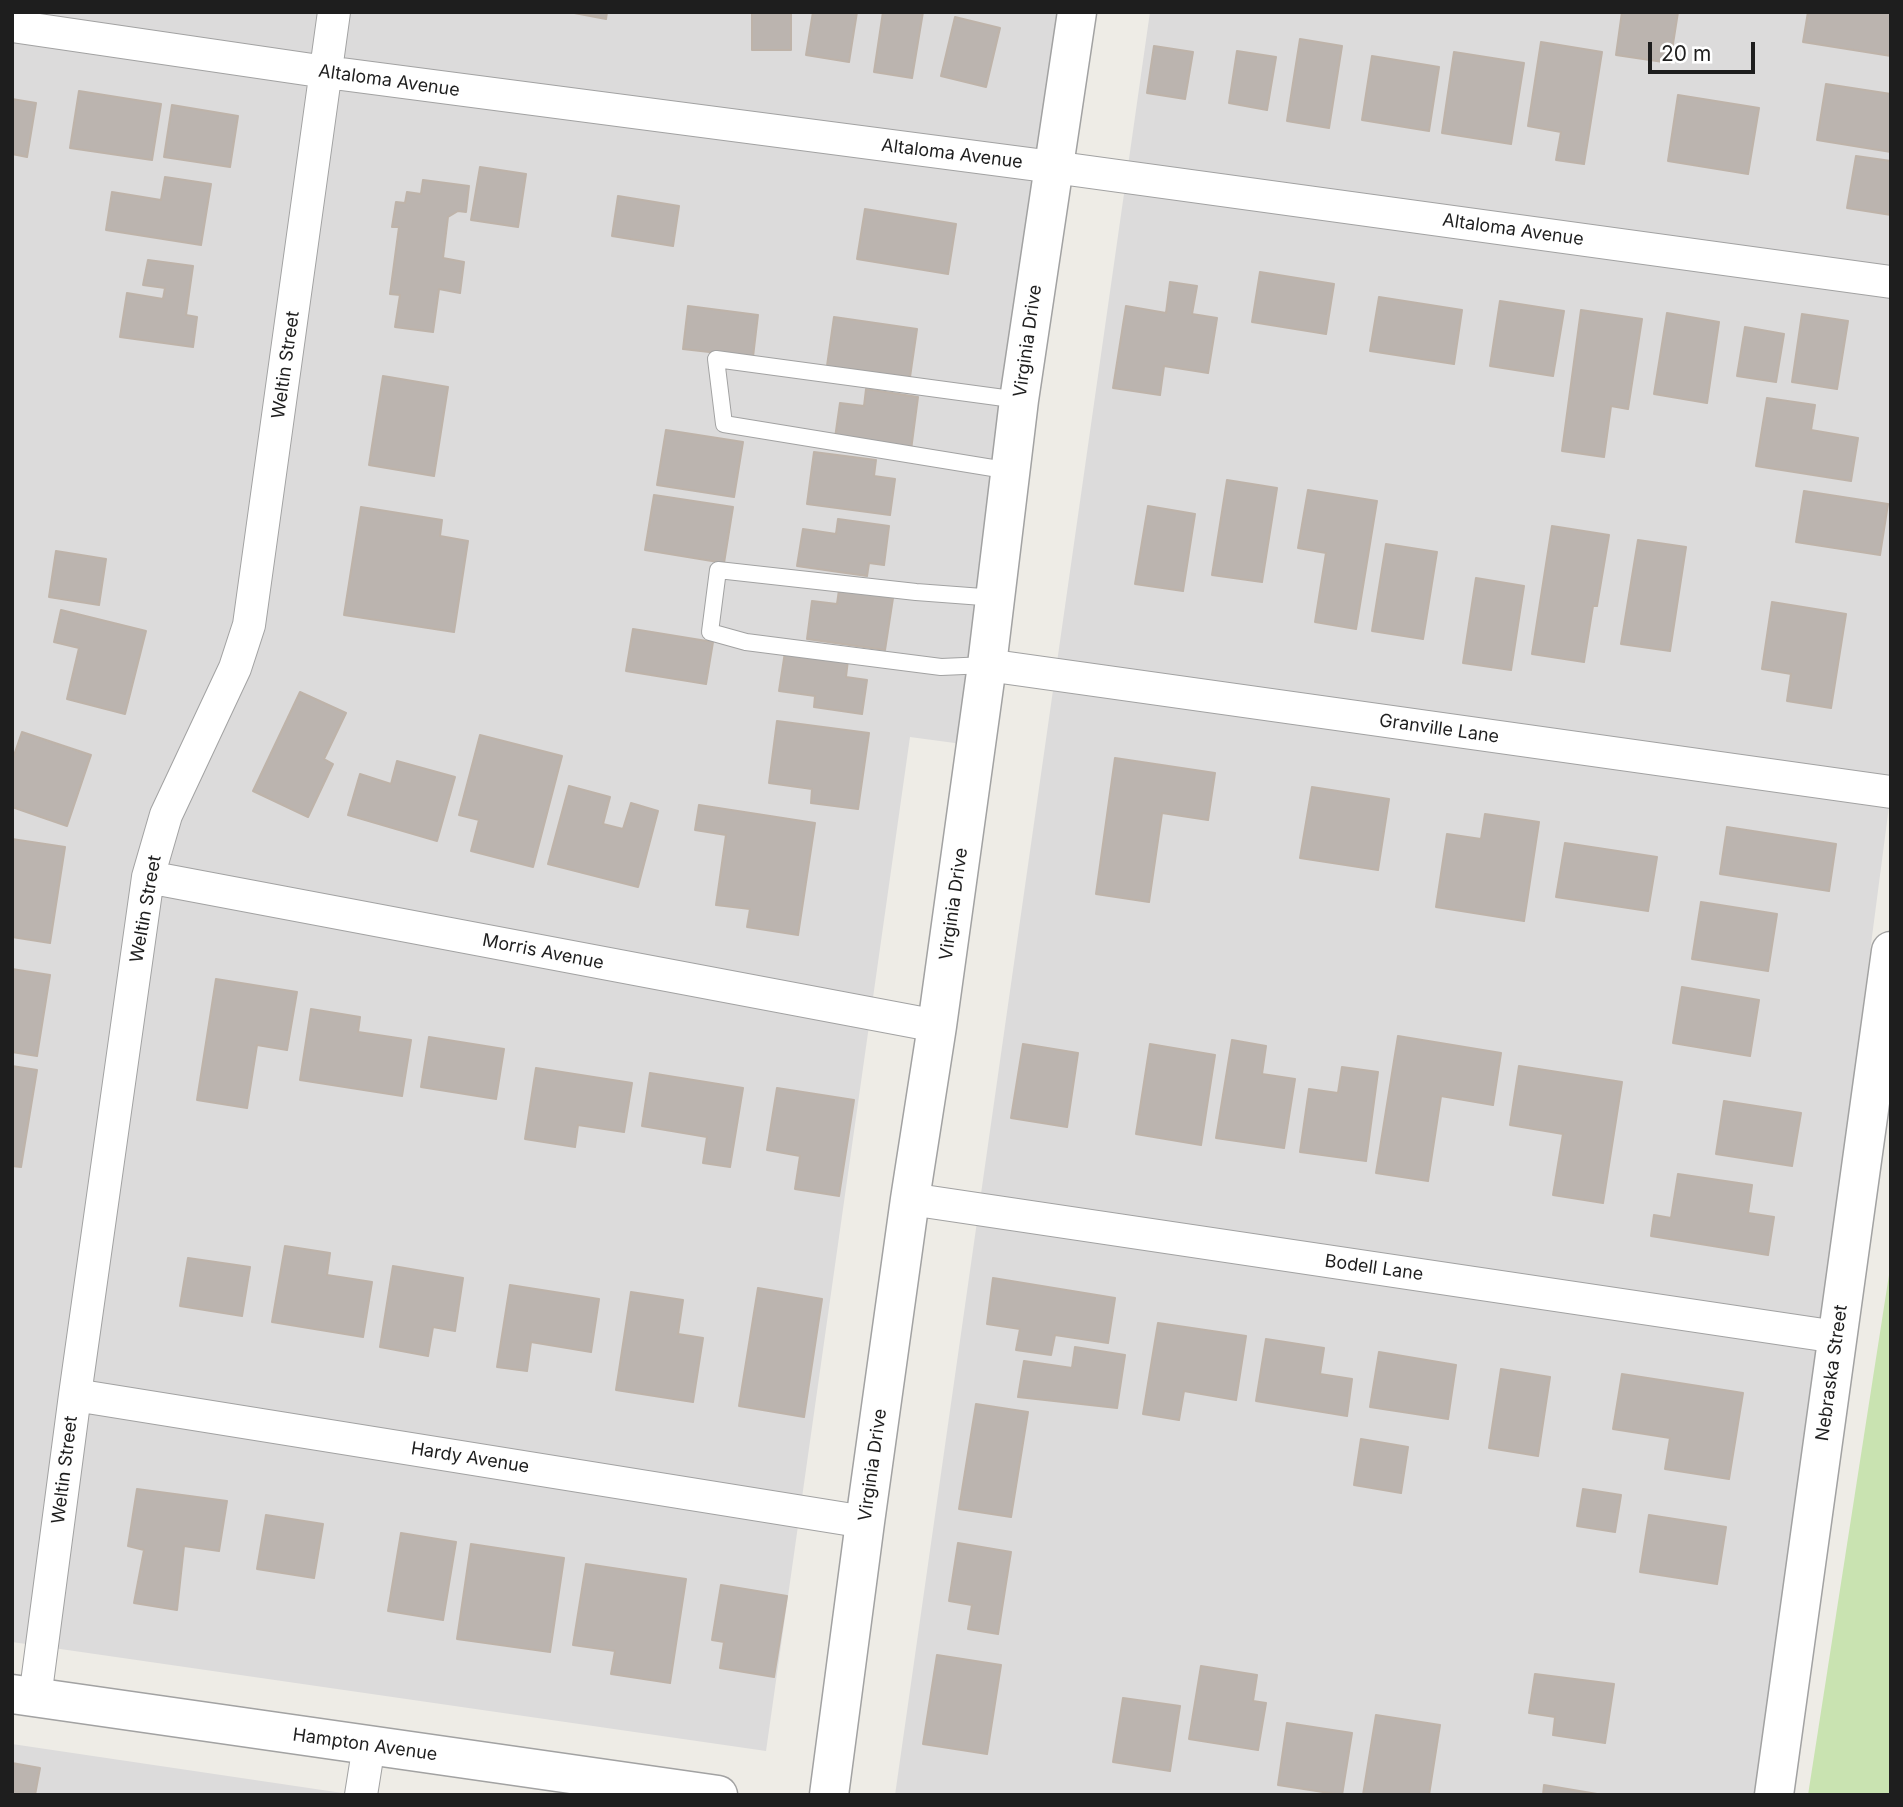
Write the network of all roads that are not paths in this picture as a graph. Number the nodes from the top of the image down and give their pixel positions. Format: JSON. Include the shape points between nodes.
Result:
{"nodes":[{"id":1,"x":334,"y":12,"type":"edge"},
{"id":2,"x":1077,"y":12,"type":"edge"},
{"id":3,"x":12,"y":26,"type":"edge"},
{"id":4,"x":326,"y":72,"type":"junction"},
{"id":5,"x":1053,"y":167,"type":"junction"},
{"id":6,"x":1891,"y":282,"type":"edge"},
{"id":7,"x":1019,"y":400,"type":"junction"},
{"id":8,"x":1011,"y":471,"type":"junction"},
{"id":9,"x":996,"y":598,"type":"junction"},
{"id":10,"x":987,"y":665,"type":"junction"},
{"id":11,"x":1891,"y":792,"type":"edge"},
{"id":12,"x":148,"y":877,"type":"junction"},
{"id":13,"x":1891,"y":951,"type":"edge"},
{"id":14,"x":937,"y":1026,"type":"junction"},
{"id":15,"x":910,"y":1199,"type":"junction"},
{"id":16,"x":1837,"y":1337,"type":"junction"},
{"id":17,"x":75,"y":1395,"type":"junction"},
{"id":18,"x":865,"y":1522,"type":"junction"},
{"id":19,"x":24,"y":1696,"type":"edge"},
{"id":20,"x":369,"y":1745,"type":"junction"},
{"id":21,"x":361,"y":1795,"type":"edge"},
{"id":22,"x":718,"y":1795,"type":"edge"},
{"id":23,"x":829,"y":1795,"type":"edge"},
{"id":24,"x":1774,"y":1795,"type":"edge"}],
"edges":[{"from":1,"to":4,"type":"street","name":"Weltin Street"},
{"from":2,"to":5,"type":"street","name":"Virginia Drive"},
{"from":3,"to":4,"type":"street","name":"Altaloma Avenue"},
{"from":4,"to":5,"type":"street","name":"Altaloma Avenue"},
{"from":4,"to":12,"type":"street","name":"Weltin Street","via":[[249,625],[235,668],[166,815]]},
{"from":5,"to":6,"type":"street","name":"Altaloma Avenue"},
{"from":5,"to":7,"type":"street","name":"Virginia Drive"},
{"from":7,"to":8,"type":"street","name":"Virginia Drive"},
{"from":7,"to":8,"type":"lane","via":[[716,359],[724,424]]},
{"from":8,"to":9,"type":"street","name":"Virginia Drive"},
{"from":9,"to":10,"type":"street","name":"Virginia Drive"},
{"from":9,"to":10,"type":"lane","via":[[718,570],[716,582],[710,632],[746,642],[941,667]]},
{"from":10,"to":11,"type":"street","name":"Granville Lane"},
{"from":10,"to":14,"type":"street","name":"Virginia Drive"},
{"from":12,"to":14,"type":"street","name":"Morris Avenue"},
{"from":12,"to":17,"type":"street","name":"Weltin Street"},
{"from":13,"to":16,"type":"street","name":"Nebraska Street"},
{"from":14,"to":15,"type":"street","name":"Virginia Drive"},
{"from":15,"to":16,"type":"street","name":"Bodell Lane"},
{"from":15,"to":18,"type":"street","name":"Virginia Drive"},
{"from":16,"to":24,"type":"street","name":"Nebraska Street"},
{"from":17,"to":18,"type":"street","name":"Hardy Avenue"},
{"from":17,"to":19,"type":"street","name":"Weltin Street"},
{"from":18,"to":23,"type":"street","name":"Virginia Drive"},
{"from":19,"to":20,"type":"street","name":"Hampton Avenue"},
{"from":20,"to":21,"type":"street"},
{"from":20,"to":22,"type":"street","name":"Hampton Avenue"}]}
